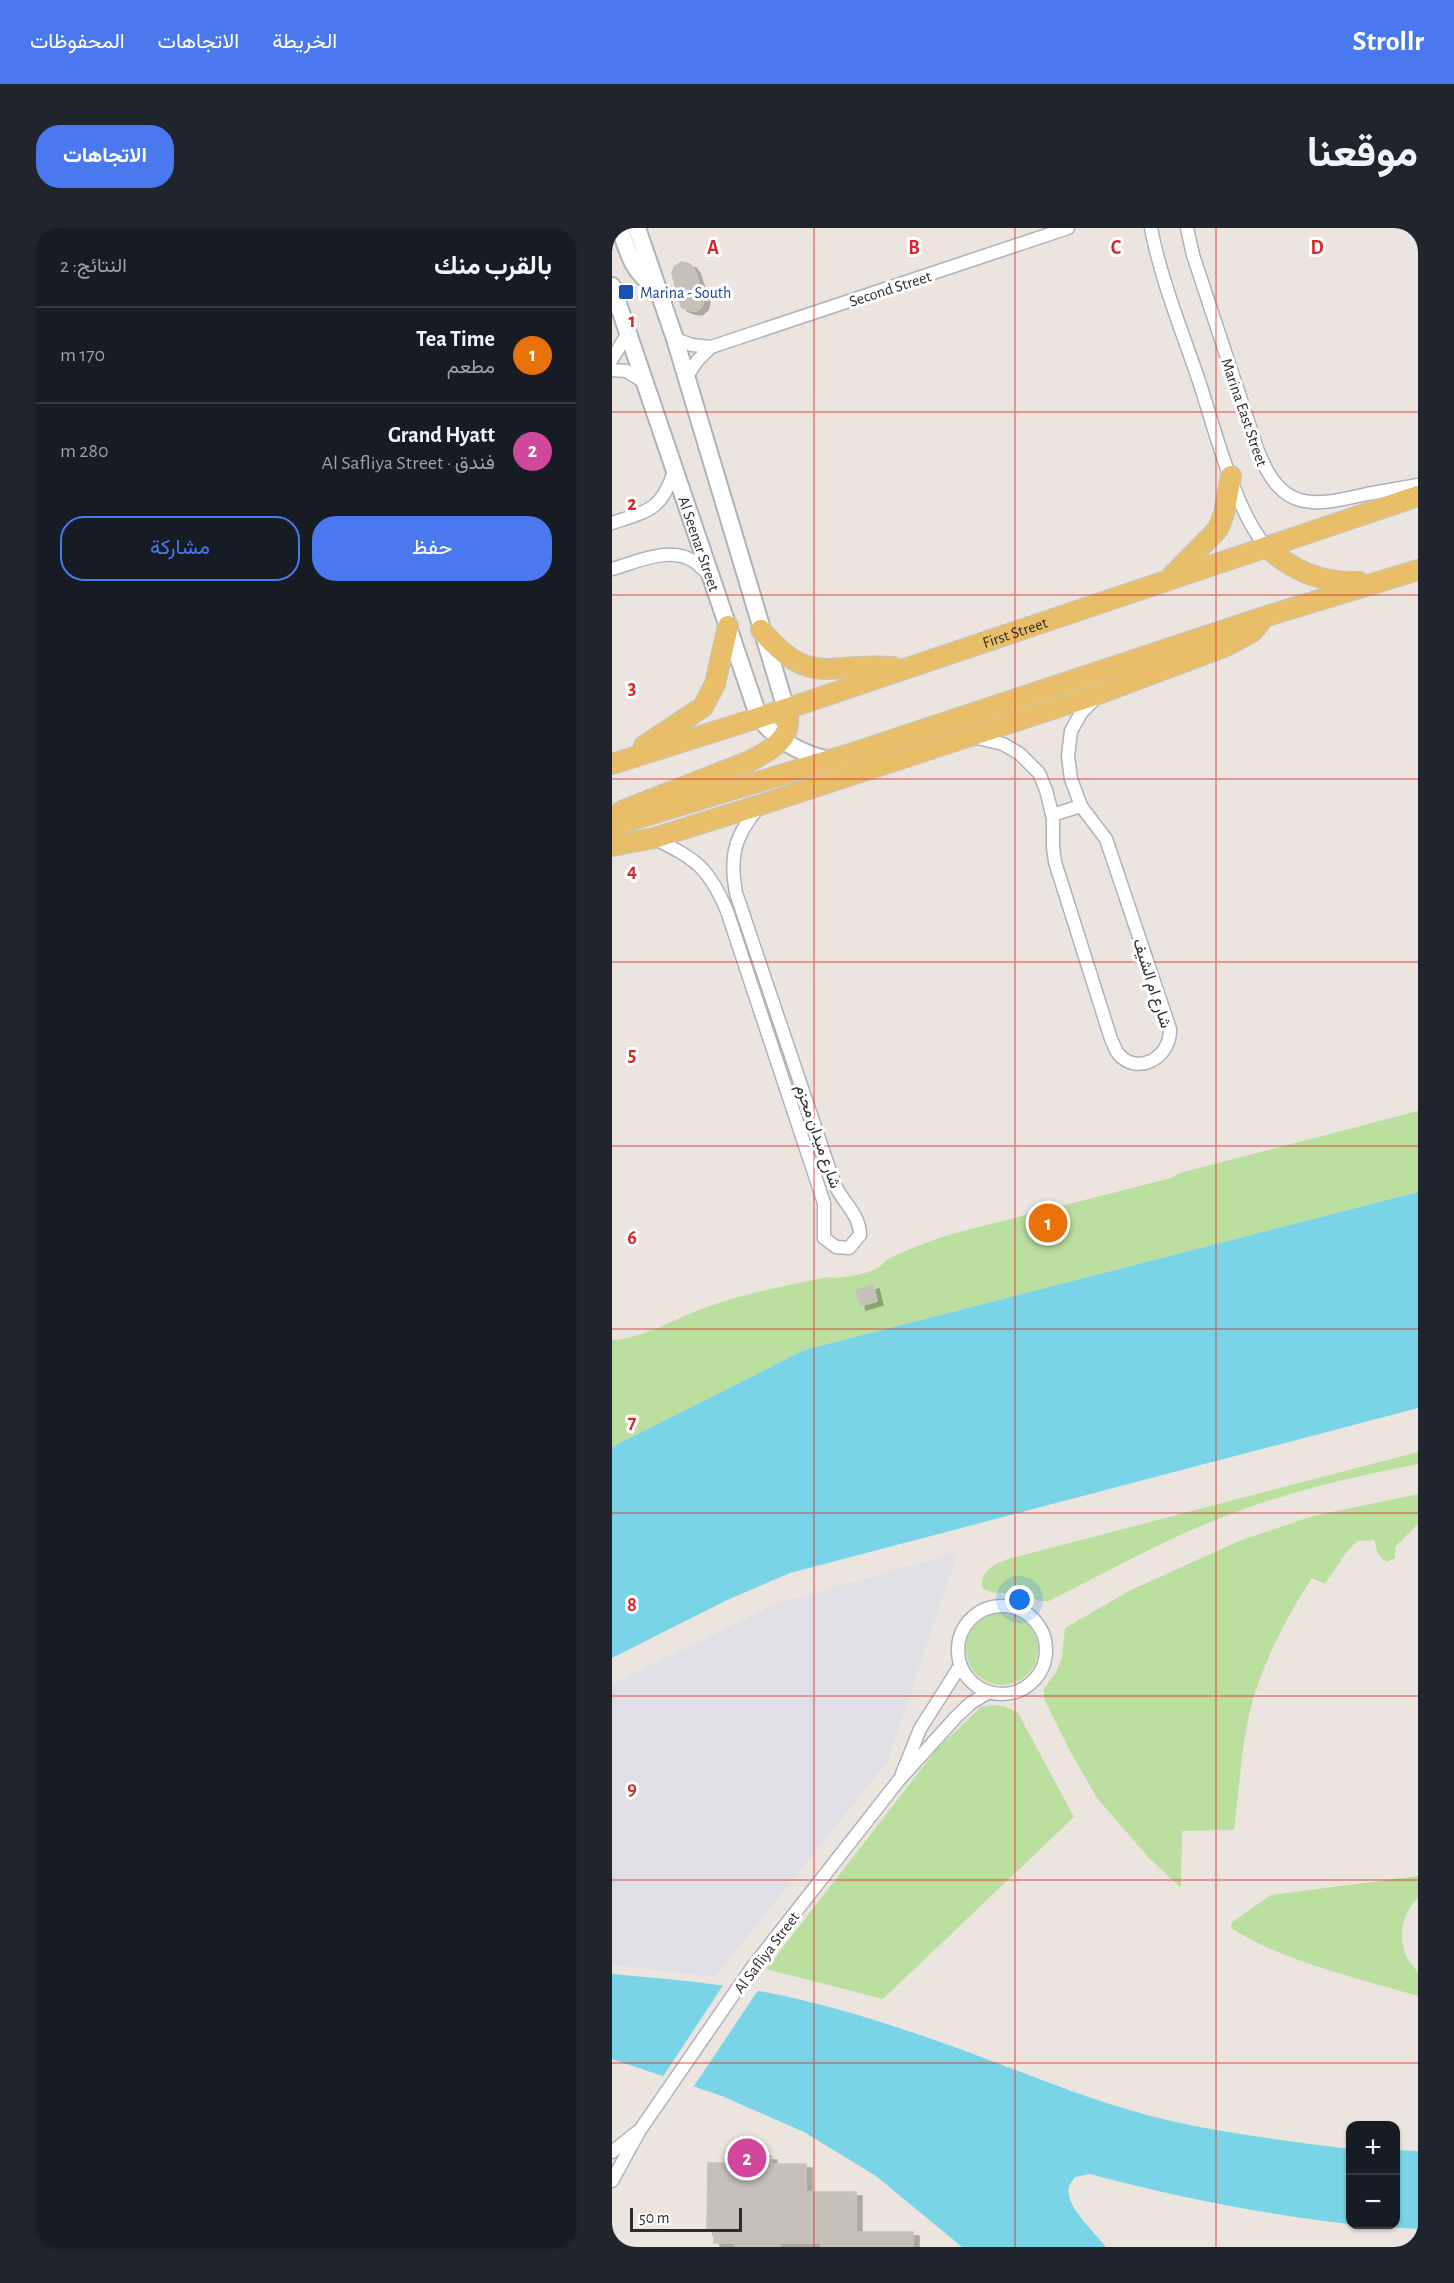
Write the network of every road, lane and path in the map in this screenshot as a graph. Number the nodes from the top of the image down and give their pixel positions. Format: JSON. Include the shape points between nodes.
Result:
{"nodes":[{"id":1,"x":620,"y":228,"type":"edge"},
{"id":2,"x":637,"y":228,"type":"edge"},
{"id":3,"x":1068,"y":228,"type":"edge"},
{"id":4,"x":1151,"y":228,"type":"edge"},
{"id":5,"x":1187,"y":228,"type":"edge"},
{"id":6,"x":612,"y":286,"type":"edge"},
{"id":7,"x":656,"y":286,"type":"junction"},
{"id":8,"x":628,"y":333,"type":"junction"},
{"id":9,"x":675,"y":339,"type":"junction"},
{"id":10,"x":711,"y":347,"type":"junction"},
{"id":11,"x":612,"y":359,"type":"edge"},
{"id":12,"x":612,"y":370,"type":"edge"},
{"id":13,"x":686,"y":378,"type":"junction"},
{"id":14,"x":644,"y":381,"type":"junction"},
{"id":15,"x":674,"y":471,"type":"junction"},
{"id":16,"x":1231,"y":476,"type":"junction"},
{"id":17,"x":1418,"y":485,"type":"edge"},
{"id":18,"x":1418,"y":496,"type":"edge"},
{"id":19,"x":612,"y":523,"type":"edge"},
{"id":20,"x":1266,"y":547,"type":"junction"},
{"id":21,"x":612,"y":569,"type":"edge"},
{"id":22,"x":1418,"y":570,"type":"edge"},
{"id":23,"x":709,"y":575,"type":"junction"},
{"id":24,"x":1169,"y":579,"type":"junction"},
{"id":25,"x":1377,"y":581,"type":"junction"},
{"id":26,"x":1267,"y":616,"type":"junction"},
{"id":27,"x":728,"y":626,"type":"junction"},
{"id":28,"x":761,"y":630,"type":"junction"},
{"id":29,"x":904,"y":668,"type":"junction"},
{"id":30,"x":1101,"y":693,"type":"junction"},
{"id":31,"x":786,"y":709,"type":"junction"},
{"id":32,"x":759,"y":718,"type":"junction"},
{"id":33,"x":968,"y":736,"type":"junction"},
{"id":34,"x":782,"y":741,"type":"junction"},
{"id":35,"x":830,"y":760,"type":"junction"},
{"id":36,"x":616,"y":763,"type":"edge"},
{"id":37,"x":760,"y":805,"type":"junction"},
{"id":38,"x":1081,"y":806,"type":"junction"},
{"id":39,"x":1052,"y":815,"type":"junction"},
{"id":40,"x":612,"y":817,"type":"edge"},
{"id":41,"x":612,"y":826,"type":"edge"},
{"id":42,"x":654,"y":838,"type":"junction"},
{"id":43,"x":612,"y":846,"type":"edge"},
{"id":44,"x":960,"y":1666,"type":"junction"},
{"id":45,"x":989,"y":1692,"type":"junction"},
{"id":46,"x":899,"y":1780,"type":"junction"},
{"id":47,"x":640,"y":2130,"type":"junction"},
{"id":48,"x":612,"y":2152,"type":"edge"},
{"id":49,"x":612,"y":2181,"type":"edge"}],
"edges":[{"from":1,"to":7,"type":"street","via":[[635,268]]},
{"from":2,"to":7,"type":"street","name":"Al Seenar Street"},
{"from":3,"to":10,"type":"street","name":"Second Street"},
{"from":4,"to":16,"type":"street","name":"Marina East Street"},
{"from":5,"to":17,"type":"street","name":"Marina East Street","via":[[1258,451],[1277,486],[1302,501],[1317,503]]},
{"from":6,"to":8,"type":"street","name":"Al Seenar Street"},
{"from":7,"to":9,"type":"street","name":"Al Seenar Street"},
{"from":8,"to":11,"type":"street"},
{"from":8,"to":14,"type":"street","name":"Al Seenar Street"},
{"from":9,"to":10,"type":"street","name":"Second Street"},
{"from":9,"to":13,"type":"street","name":"Al Seenar Street"},
{"from":10,"to":13,"type":"street"},
{"from":12,"to":14,"type":"street","via":[[626,371]]},
{"from":13,"to":28,"type":"street","name":"Al Seenar Street"},
{"from":14,"to":15,"type":"street","name":"Al Seenar Street"},
{"from":15,"to":19,"type":"street","via":[[660,503]]},
{"from":15,"to":23,"type":"street","name":"Al Seenar Street"},
{"from":16,"to":20,"type":"street","name":"Marina East Street","via":[[1253,529]]},
{"from":16,"to":24,"type":"main road","via":[[1218,529]]},
{"from":18,"to":20,"type":"main road","name":"First Street"},
{"from":20,"to":24,"type":"main road","name":"First Street"},
{"from":20,"to":25,"type":"main road","via":[[1284,563],[1313,576]]},
{"from":21,"to":23,"type":"street","via":[[657,555],[677,555],[694,561]]},
{"from":22,"to":25,"type":"main road"},
{"from":23,"to":27,"type":"street","name":"Al Seenar Street"},
{"from":24,"to":29,"type":"main road","name":"First Street"},
{"from":25,"to":26,"type":"main road"},
{"from":26,"to":30,"type":"main road","via":[[1252,632],[1224,647]]},
{"from":26,"to":35,"type":"main road"},
{"from":27,"to":32,"type":"street","name":"Al Seenar Street"},
{"from":27,"to":36,"type":"main road","via":[[715,684],[704,707]]},
{"from":28,"to":29,"type":"main road","via":[[778,650],[807,666],[837,670]]},
{"from":28,"to":31,"type":"street","name":"Al Seenar Street"},
{"from":29,"to":31,"type":"main road","name":"First Street"},
{"from":30,"to":33,"type":"main road"},
{"from":30,"to":38,"type":"street","name":"شارع ام الشيف","via":[[1081,713],[1069,742],[1068,766]]},
{"from":31,"to":32,"type":"main road","name":"First Street"},
{"from":31,"to":34,"type":"main road","via":[[789,722]]},
{"from":32,"to":34,"type":"street","name":"Al Seenar Street"},
{"from":32,"to":36,"type":"main road","name":"First Street"},
{"from":33,"to":37,"type":"main road"},
{"from":33,"to":39,"type":"street","name":"شارع ام الشيف","via":[[1003,744],[1020,754],[1039,773]]},
{"from":34,"to":35,"type":"street","name":"Al Seenar Street"},
{"from":34,"to":40,"type":"main road","via":[[750,761]]},
{"from":35,"to":41,"type":"main road"},
{"from":37,"to":42,"type":"main road"},
{"from":37,"to":42,"type":"street","name":"شارع ميدان محزم","via":[[737,841],[732,874],[834,1183],[858,1221],[860,1235],[849,1248],[836,1247],[824,1238],[822,1197],[718,890],[700,865]]},
{"from":38,"to":39,"type":"street"},
{"from":38,"to":39,"type":"street","name":"شارع ام الشيف","via":[[1106,839],[1170,1029],[1170,1041],[1153,1062],[1129,1061],[1118,1053],[1111,1039],[1055,862]]},
{"from":42,"to":43,"type":"main road"},
{"from":44,"to":45,"type":"street","via":[[972,1683]]},
{"from":44,"to":45,"type":"street","via":[[960,1636],[979,1613],[1000,1606],[1022,1611],[1032,1618],[1045,1646],[1038,1674],[1017,1691]]},
{"from":44,"to":46,"type":"street","name":"Al Safliya Street","via":[[920,1729]]},
{"from":45,"to":46,"type":"street","name":"Al Safliya Street","via":[[957,1716]]},
{"from":46,"to":47,"type":"street","name":"Al Safliya Street","via":[[751,1970]]},
{"from":47,"to":48,"type":"street","name":"Al Safliya Street"},
{"from":47,"to":49,"type":"street","name":"Al Safliya Street"}]}
